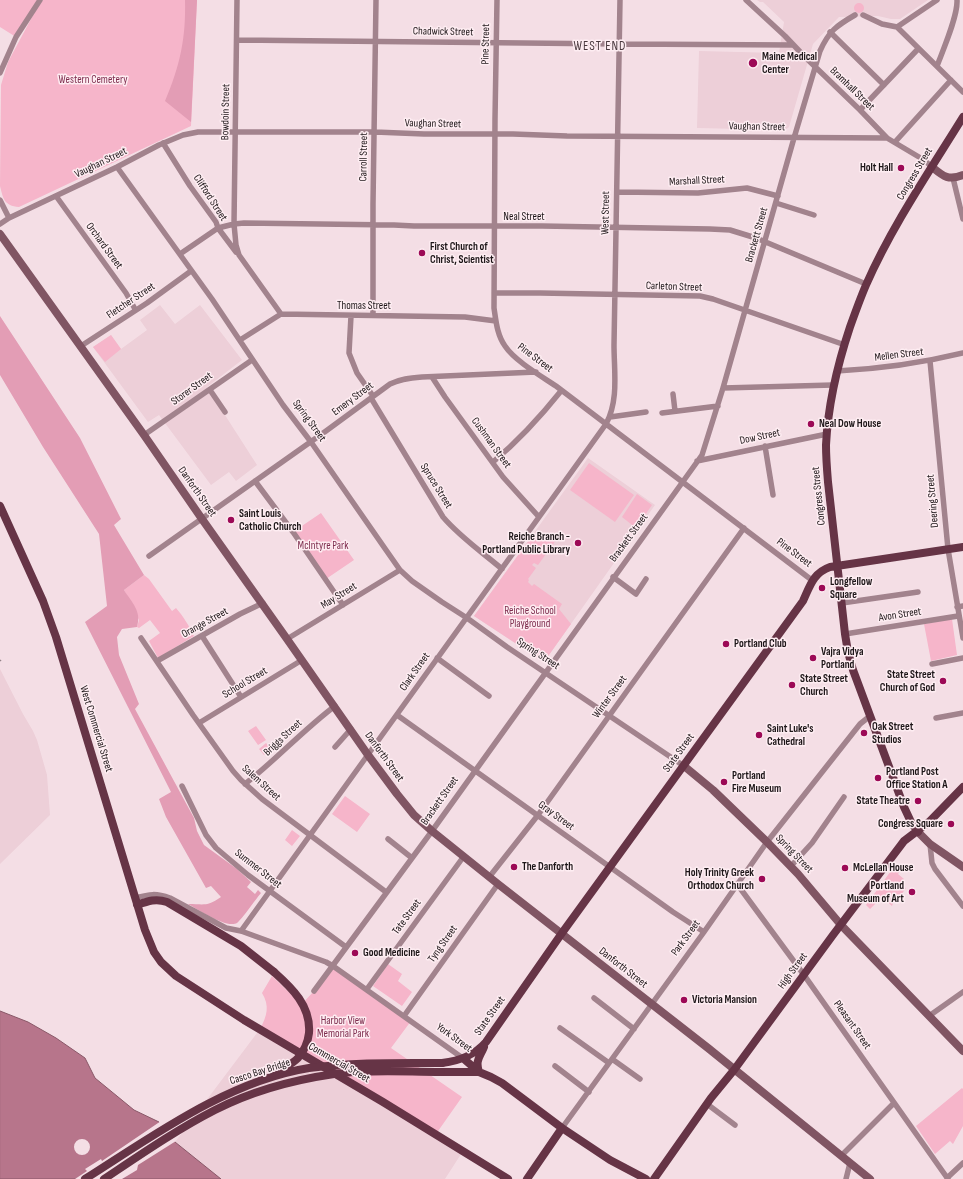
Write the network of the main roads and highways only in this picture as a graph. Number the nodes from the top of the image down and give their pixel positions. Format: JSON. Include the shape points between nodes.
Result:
{"nodes":[{"id":1,"x":963,"y":117,"type":"edge"},
{"id":2,"x":0,"y":506,"type":"edge"},
{"id":3,"x":963,"y":547,"type":"edge"},
{"id":4,"x":838,"y":566,"type":"junction"},
{"id":5,"x":963,"y":787,"type":"edge"},
{"id":6,"x":918,"y":832,"type":"junction"},
{"id":7,"x":136,"y":901,"type":"junction"},
{"id":8,"x":161,"y":962,"type":"joint"},
{"id":9,"x":486,"y":1042,"type":"junction"},
{"id":10,"x":464,"y":1059,"type":"junction"},
{"id":11,"x":478,"y":1072,"type":"junction"},
{"id":12,"x":271,"y":1078,"type":"junction"},
{"id":13,"x":562,"y":1128,"type":"junction"},
{"id":14,"x":85,"y":1179,"type":"edge"},
{"id":15,"x":104,"y":1179,"type":"edge"},
{"id":16,"x":508,"y":1179,"type":"edge"},
{"id":17,"x":527,"y":1179,"type":"edge"},
{"id":18,"x":646,"y":1179,"type":"edge"},
{"id":19,"x":654,"y":1179,"type":"edge"}],
"edges":[{"from":1,"to":4,"type":"main road","name":"Congress Street","via":[[888,242],[866,284],[837,370],[829,410],[826,457]]},
{"from":2,"to":7,"type":"main road","name":"West Commercial Street","via":[[43,601],[56,637]]},
{"from":3,"to":4,"type":"main road","name":"State Street"},
{"from":4,"to":6,"type":"main road","name":"Congress Street","via":[[850,661],[904,807]]},
{"from":4,"to":9,"type":"main road","name":"State Street","via":[[820,571],[813,580],[803,601]]},
{"from":5,"to":6,"type":"main road","name":"High Street"},
{"from":6,"to":19,"type":"main road","name":"High Street","via":[[904,842],[833,935]]},
{"from":7,"to":8,"type":"main road","name":"West Commercial Street","via":[[149,941]]},
{"from":7,"to":12,"type":"main road","bridge":true,"via":[[167,902],[241,946],[291,988],[308,1016],[307,1042],[299,1056]]},
{"from":8,"to":16,"type":"main road","name":"Commercial Street","via":[[176,976],[244,1020]]},
{"from":9,"to":10,"type":"main road","name":"State Street"},
{"from":9,"to":11,"type":"main road","via":[[477,1061]]},
{"from":10,"to":11,"type":"main road","name":"York Street"},
{"from":10,"to":12,"type":"main road","name":"Casco Bay Bridge","bridge":true,"via":[[442,1063],[349,1064],[308,1068]]},
{"from":11,"to":13,"type":"main road","name":"York Street","via":[[502,1083]]},
{"from":11,"to":15,"type":"main road","name":"Casco Bay Bridge","bridge":true,"via":[[358,1072],[297,1081],[271,1088],[216,1110]]},
{"from":12,"to":14,"type":"main road","name":"Casco Bay Bridge","bridge":true,"via":[[256,1082],[197,1109]]},
{"from":13,"to":17,"type":"main road","name":"Park Street"},
{"from":13,"to":18,"type":"main road","name":"York Street","via":[[610,1160]]}]}
